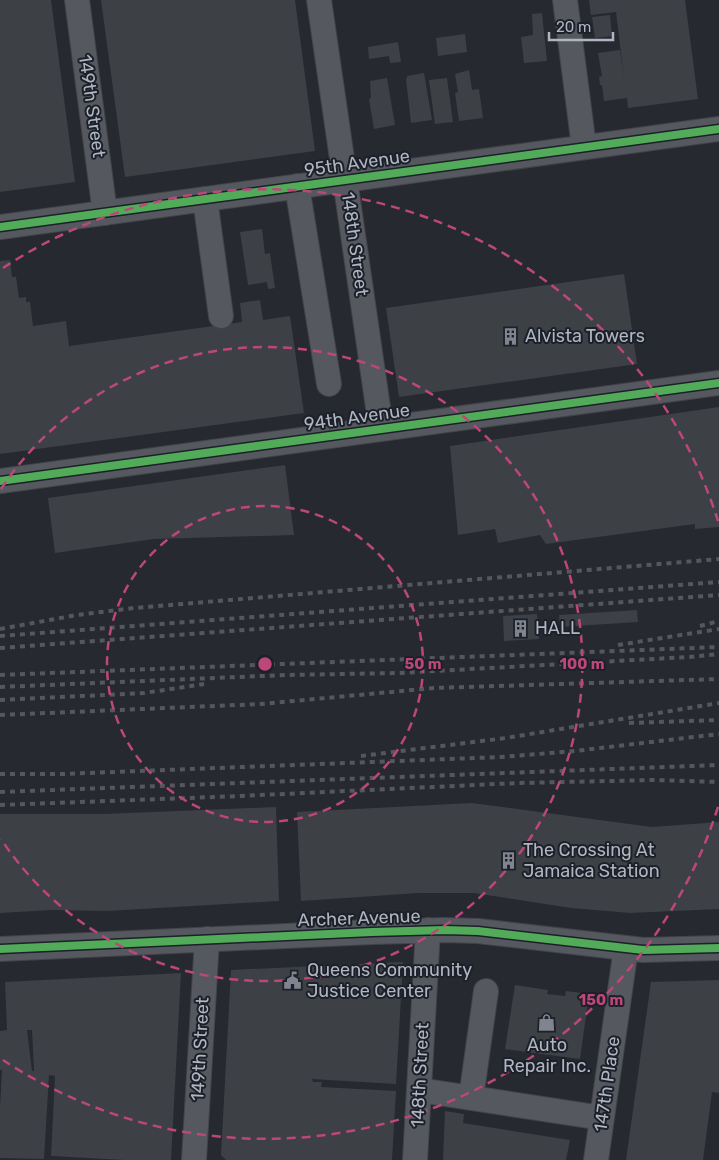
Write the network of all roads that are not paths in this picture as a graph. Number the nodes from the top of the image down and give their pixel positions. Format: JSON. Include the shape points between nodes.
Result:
{"nodes":[{"id":1,"x":77,"y":0,"type":"edge"},
{"id":2,"x":320,"y":0,"type":"edge"},
{"id":3,"x":565,"y":0,"type":"edge"},
{"id":4,"x":719,"y":129,"type":"edge"},
{"id":5,"x":584,"y":147,"type":"junction"},
{"id":6,"x":345,"y":180,"type":"junction"},
{"id":7,"x":297,"y":186,"type":"junction"},
{"id":8,"x":205,"y":199,"type":"junction"},
{"id":9,"x":105,"y":213,"type":"junction"},
{"id":10,"x":0,"y":227,"type":"edge"},
{"id":11,"x":221,"y":316,"type":"dead end"},
{"id":12,"x":719,"y":383,"type":"edge"},
{"id":13,"x":329,"y":384,"type":"dead end"},
{"id":14,"x":381,"y":428,"type":"junction"},
{"id":15,"x":0,"y":481,"type":"edge"},
{"id":16,"x":428,"y":930,"type":"junction"},
{"id":17,"x":207,"y":939,"type":"junction"},
{"id":18,"x":626,"y":948,"type":"junction"},
{"id":19,"x":719,"y":948,"type":"edge"},
{"id":20,"x":0,"y":949,"type":"edge"},
{"id":21,"x":486,"y":991,"type":"dead end"},
{"id":22,"x":419,"y":1090,"type":"junction"},
{"id":23,"x":471,"y":1098,"type":"junction"},
{"id":24,"x":602,"y":1118,"type":"junction"},
{"id":25,"x":194,"y":1160,"type":"edge"},
{"id":26,"x":415,"y":1160,"type":"edge"},
{"id":27,"x":596,"y":1160,"type":"edge"}],
"edges":[{"from":1,"to":9,"type":"street","name":"149th Street"},
{"from":2,"to":6,"type":"street","name":"148th Street"},
{"from":3,"to":5,"type":"street"},
{"from":4,"to":5,"type":"street","name":"95th Avenue"},
{"from":5,"to":6,"type":"street","name":"95th Avenue"},
{"from":6,"to":7,"type":"street","name":"95th Avenue"},
{"from":6,"to":14,"type":"street","name":"148th Street"},
{"from":7,"to":8,"type":"street","name":"95th Avenue"},
{"from":7,"to":13,"type":"street"},
{"from":8,"to":9,"type":"street","name":"95th Avenue"},
{"from":8,"to":11,"type":"street"},
{"from":9,"to":10,"type":"street","name":"95th Avenue"},
{"from":12,"to":14,"type":"street","name":"94th Avenue"},
{"from":14,"to":15,"type":"street","name":"94th Avenue"},
{"from":16,"to":17,"type":"street","name":"Archer Avenue"},
{"from":16,"to":18,"type":"street","name":"Archer Avenue","via":[[478,931]]},
{"from":16,"to":22,"type":"street","name":"148th Street"},
{"from":17,"to":20,"type":"street","name":"Archer Avenue"},
{"from":17,"to":25,"type":"street","name":"149th Street"},
{"from":18,"to":19,"type":"street","name":"Archer Avenue"},
{"from":18,"to":24,"type":"street","name":"147th Place"},
{"from":21,"to":23,"type":"street"},
{"from":22,"to":23,"type":"street"},
{"from":22,"to":26,"type":"street","name":"148th Street"},
{"from":23,"to":24,"type":"street"},
{"from":24,"to":27,"type":"street","name":"147th Place"}]}
